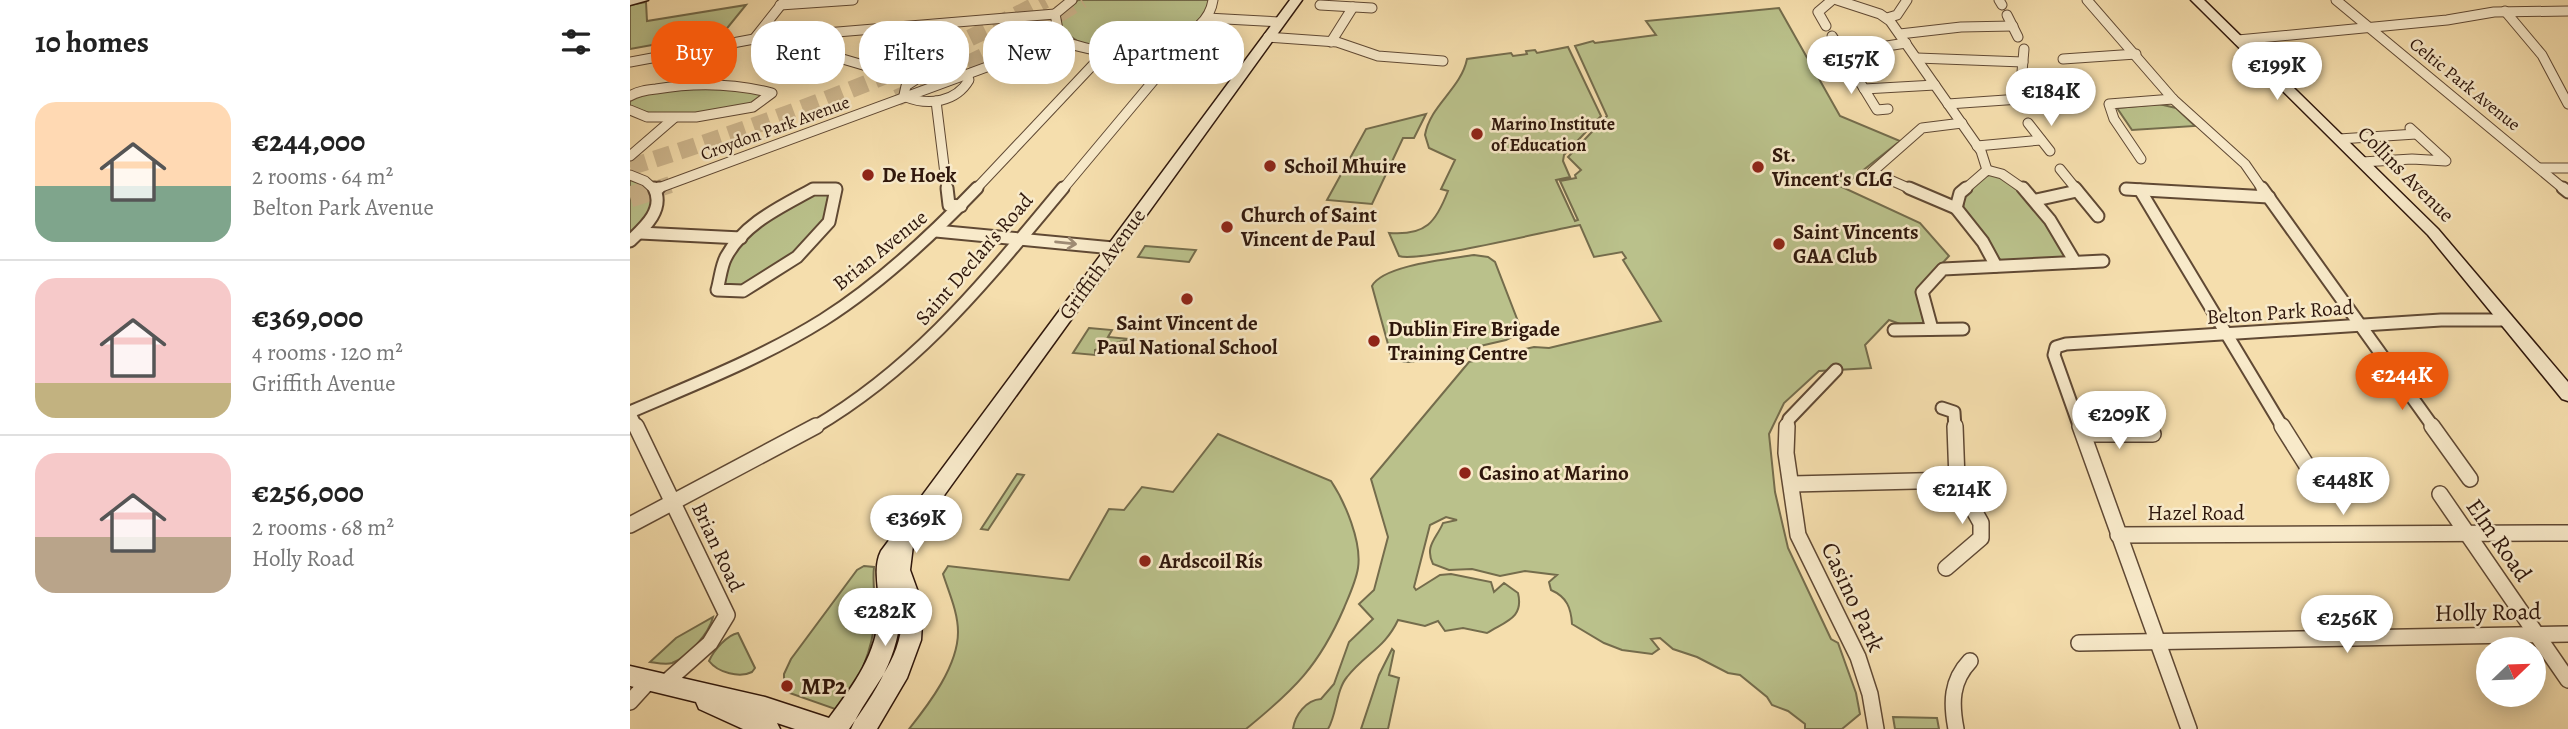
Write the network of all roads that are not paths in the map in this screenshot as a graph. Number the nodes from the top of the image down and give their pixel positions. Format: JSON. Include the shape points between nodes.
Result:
{"nodes":[{"id":1,"x":642,"y":0,"type":"edge"},
{"id":2,"x":853,"y":0,"type":"edge"},
{"id":3,"x":1072,"y":0,"type":"edge"},
{"id":4,"x":1213,"y":0,"type":"edge"},
{"id":5,"x":1296,"y":0,"type":"edge"},
{"id":6,"x":1834,"y":0,"type":"edge"},
{"id":7,"x":1907,"y":0,"type":"edge"},
{"id":8,"x":2087,"y":0,"type":"edge"},
{"id":9,"x":2197,"y":0,"type":"edge"},
{"id":10,"x":2336,"y":0,"type":"edge"},
{"id":11,"x":2558,"y":0,"type":"edge"},
{"id":12,"x":630,"y":2,"type":"edge"},
{"id":13,"x":783,"y":3,"type":"edge"},
{"id":14,"x":1320,"y":5,"type":"dead end"},
{"id":15,"x":1353,"y":7,"type":"junction"},
{"id":16,"x":1372,"y":8,"type":"dead end"},
{"id":17,"x":2568,"y":9,"type":"edge"},
{"id":18,"x":2505,"y":11,"type":"junction"},
{"id":19,"x":1055,"y":14,"type":"junction"},
{"id":20,"x":2007,"y":15,"type":"dead end"},
{"id":21,"x":1207,"y":18,"type":"junction"},
{"id":22,"x":1887,"y":18,"type":"junction"},
{"id":23,"x":768,"y":21,"type":"edge"},
{"id":24,"x":1056,"y":21,"type":"edge"},
{"id":25,"x":1204,"y":21,"type":"edge"},
{"id":26,"x":1826,"y":22,"type":"dead end"},
{"id":27,"x":1279,"y":23,"type":"junction"},
{"id":28,"x":2012,"y":26,"type":"junction"},
{"id":29,"x":2369,"y":28,"type":"junction"},
{"id":30,"x":845,"y":32,"type":"edge"},
{"id":31,"x":1832,"y":36,"type":"dead end"},
{"id":32,"x":1268,"y":37,"type":"junction"},
{"id":33,"x":2018,"y":37,"type":"dead end"},
{"id":34,"x":1903,"y":39,"type":"junction"},
{"id":35,"x":751,"y":40,"type":"edge"},
{"id":36,"x":2238,"y":40,"type":"junction"},
{"id":37,"x":1331,"y":41,"type":"junction"},
{"id":38,"x":2024,"y":49,"type":"dead end"},
{"id":39,"x":1842,"y":53,"type":"junction"},
{"id":40,"x":2136,"y":54,"type":"junction"},
{"id":41,"x":1917,"y":58,"type":"junction"},
{"id":42,"x":2063,"y":59,"type":"dead end"},
{"id":43,"x":1443,"y":61,"type":"dead end"},
{"id":44,"x":630,"y":62,"type":"edge"},
{"id":45,"x":1848,"y":62,"type":"dead end"},
{"id":46,"x":1089,"y":69,"type":"edge"},
{"id":47,"x":1859,"y":73,"type":"dead end"},
{"id":48,"x":909,"y":84,"type":"edge"},
{"id":49,"x":938,"y":84,"type":"edge"},
{"id":50,"x":968,"y":84,"type":"edge"},
{"id":51,"x":1150,"y":84,"type":"edge"},
{"id":52,"x":2018,"y":84,"type":"dead end"},
{"id":53,"x":1935,"y":85,"type":"junction"},
{"id":54,"x":1864,"y":89,"type":"junction"},
{"id":55,"x":630,"y":96,"type":"edge"},
{"id":56,"x":905,"y":96,"type":"junction"},
{"id":57,"x":2173,"y":99,"type":"junction"},
{"id":58,"x":936,"y":101,"type":"junction"},
{"id":59,"x":1948,"y":104,"type":"junction"},
{"id":60,"x":2568,"y":104,"type":"edge"},
{"id":61,"x":1888,"y":109,"type":"dead end"},
{"id":62,"x":630,"y":110,"type":"edge"},
{"id":63,"x":674,"y":118,"type":"junction"},
{"id":64,"x":1962,"y":123,"type":"junction"},
{"id":65,"x":2028,"y":123,"type":"dead end"},
{"id":66,"x":2339,"y":139,"type":"junction"},
{"id":67,"x":2041,"y":140,"type":"junction"},
{"id":68,"x":1977,"y":146,"type":"junction"},
{"id":69,"x":2050,"y":151,"type":"dead end"},
{"id":70,"x":630,"y":156,"type":"edge"},
{"id":71,"x":2141,"y":159,"type":"dead end"},
{"id":72,"x":2362,"y":162,"type":"junction"},
{"id":73,"x":2540,"y":168,"type":"junction"},
{"id":74,"x":2568,"y":168,"type":"edge"},
{"id":75,"x":2060,"y":169,"type":"dead end"},
{"id":76,"x":1987,"y":170,"type":"junction"},
{"id":77,"x":630,"y":175,"type":"edge"},
{"id":78,"x":656,"y":189,"type":"junction"},
{"id":79,"x":2126,"y":189,"type":"dead end"},
{"id":80,"x":2140,"y":190,"type":"junction"},
{"id":81,"x":2077,"y":191,"type":"junction"},
{"id":82,"x":2568,"y":192,"type":"edge"},
{"id":83,"x":2269,"y":197,"type":"junction"},
{"id":84,"x":2036,"y":200,"type":"junction"},
{"id":85,"x":961,"y":206,"type":"junction"},
{"id":86,"x":1956,"y":208,"type":"junction"},
{"id":87,"x":2098,"y":216,"type":"dead end"},
{"id":88,"x":936,"y":231,"type":"junction"},
{"id":89,"x":640,"y":233,"type":"junction"},
{"id":90,"x":741,"y":237,"type":"junction"},
{"id":91,"x":1018,"y":239,"type":"junction"},
{"id":92,"x":630,"y":241,"type":"edge"},
{"id":93,"x":1114,"y":248,"type":"junction"},
{"id":94,"x":2103,"y":261,"type":"dead end"},
{"id":95,"x":2075,"y":262,"type":"junction"},
{"id":96,"x":1996,"y":265,"type":"junction"},
{"id":97,"x":2507,"y":320,"type":"junction"},
{"id":98,"x":2362,"y":326,"type":"junction"},
{"id":99,"x":1932,"y":329,"type":"junction"},
{"id":100,"x":1963,"y":329,"type":"dead end"},
{"id":101,"x":1894,"y":330,"type":"dead end"},
{"id":102,"x":2225,"y":335,"type":"junction"},
{"id":103,"x":1836,"y":370,"type":"dead end"},
{"id":104,"x":2564,"y":385,"type":"edge"},
{"id":105,"x":1941,"y":408,"type":"dead end"},
{"id":106,"x":630,"y":413,"type":"edge"},
{"id":107,"x":2084,"y":434,"type":"junction"},
{"id":108,"x":2153,"y":434,"type":"dead end"},
{"id":109,"x":2470,"y":479,"type":"dead end"},
{"id":110,"x":1957,"y":480,"type":"junction"},
{"id":111,"x":2316,"y":480,"type":"dead end"},
{"id":112,"x":1791,"y":484,"type":"junction"},
{"id":113,"x":2440,"y":494,"type":"dead end"},
{"id":114,"x":674,"y":503,"type":"junction"},
{"id":115,"x":630,"y":525,"type":"edge"},
{"id":116,"x":909,"y":528,"type":"junction"},
{"id":117,"x":2568,"y":533,"type":"edge"},
{"id":118,"x":2467,"y":534,"type":"junction"},
{"id":119,"x":2118,"y":535,"type":"junction"},
{"id":120,"x":1946,"y":568,"type":"dead end"},
{"id":121,"x":2537,"y":634,"type":"junction"},
{"id":122,"x":2568,"y":634,"type":"edge"},
{"id":123,"x":2156,"y":642,"type":"junction"},
{"id":124,"x":2079,"y":643,"type":"dead end"},
{"id":125,"x":907,"y":653,"type":"junction"},
{"id":126,"x":880,"y":658,"type":"junction"},
{"id":127,"x":1970,"y":661,"type":"dead end"},
{"id":128,"x":2568,"y":680,"type":"edge"},
{"id":129,"x":655,"y":681,"type":"edge"},
{"id":130,"x":630,"y":702,"type":"edge"},
{"id":131,"x":768,"y":729,"type":"edge"},
{"id":132,"x":828,"y":729,"type":"edge"},
{"id":133,"x":835,"y":729,"type":"edge"},
{"id":134,"x":863,"y":729,"type":"edge"},
{"id":135,"x":1876,"y":729,"type":"edge"},
{"id":136,"x":1956,"y":729,"type":"edge"},
{"id":137,"x":2189,"y":729,"type":"edge"}],
"edges":[{"from":1,"to":12,"type":"main road"},
{"from":2,"to":13,"type":"street"},
{"from":3,"to":19,"type":"street"},
{"from":4,"to":21,"type":"street"},
{"from":5,"to":27,"type":"main road","name":"Griffith Avenue"},
{"from":6,"to":22,"type":"street"},
{"from":6,"to":26,"type":"street","via":[[1819,10]]},
{"from":7,"to":22,"type":"street","via":[[1897,15]]},
{"from":8,"to":40,"type":"street"},
{"from":9,"to":36,"type":"main road","name":"Collins Avenue"},
{"from":10,"to":29,"type":"street","name":"Celtic Park Avenue"},
{"from":11,"to":17,"type":"street"},
{"from":13,"to":23,"type":"street"},
{"from":14,"to":15,"type":"street"},
{"from":15,"to":16,"type":"street"},
{"from":15,"to":37,"type":"street"},
{"from":17,"to":18,"type":"street"},
{"from":18,"to":29,"type":"street"},
{"from":18,"to":60,"type":"street","via":[[2542,55]]},
{"from":19,"to":24,"type":"street"},
{"from":19,"to":30,"type":"street"},
{"from":20,"to":28,"type":"street"},
{"from":21,"to":25,"type":"street"},
{"from":21,"to":27,"type":"street"},
{"from":22,"to":34,"type":"street"},
{"from":27,"to":32,"type":"main road","name":"Griffith Avenue"},
{"from":28,"to":33,"type":"street"},
{"from":28,"to":34,"type":"street","via":[[1961,27]]},
{"from":29,"to":36,"type":"street"},
{"from":29,"to":73,"type":"street","name":"Celtic Park Avenue"},
{"from":31,"to":39,"type":"street"},
{"from":32,"to":37,"type":"street"},
{"from":32,"to":93,"type":"main road","name":"Griffith Avenue"},
{"from":34,"to":39,"type":"street"},
{"from":34,"to":41,"type":"street"},
{"from":35,"to":44,"type":"street"},
{"from":36,"to":66,"type":"main road","name":"Collins Avenue"},
{"from":37,"to":43,"type":"street","via":[[1378,56]]},
{"from":38,"to":41,"type":"street","via":[[2022,67]]},
{"from":39,"to":45,"type":"street"},
{"from":40,"to":42,"type":"street"},
{"from":40,"to":57,"type":"street"},
{"from":41,"to":53,"type":"street"},
{"from":46,"to":85,"type":"street","name":"Brian Avenue"},
{"from":47,"to":54,"type":"street","via":[[1855,74]]},
{"from":48,"to":56,"type":"street"},
{"from":49,"to":56,"type":"street","name":"Croydon Park Avenue"},
{"from":50,"to":58,"type":"street","name":"Croydon Park Avenue"},
{"from":51,"to":91,"type":"street","name":"Saint Declan's Road"},
{"from":52,"to":59,"type":"street","via":[[2020,101]]},
{"from":53,"to":54,"type":"street"},
{"from":53,"to":59,"type":"street"},
{"from":54,"to":61,"type":"street","via":[[1877,110]]},
{"from":55,"to":63,"type":"street","via":[[687,83],[740,83],[772,93],[753,107]]},
{"from":56,"to":58,"type":"street","name":"Croydon Park Avenue","via":[[913,101]]},
{"from":56,"to":78,"type":"street","name":"Croydon Park Avenue"},
{"from":57,"to":71,"type":"street","via":[[2109,104]]},
{"from":57,"to":83,"type":"street","via":[[2243,162]]},
{"from":58,"to":85,"type":"street","via":[[949,205]]},
{"from":59,"to":64,"type":"street"},
{"from":62,"to":63,"type":"street","via":[[647,117]]},
{"from":63,"to":70,"type":"street"},
{"from":64,"to":68,"type":"street"},
{"from":64,"to":86,"type":"street","via":[[1922,128],[1872,172]]},
{"from":65,"to":67,"type":"street"},
{"from":66,"to":72,"type":"main road","name":"Collins Avenue"},
{"from":66,"to":72,"type":"street","via":[[2413,131],[2446,161]]},
{"from":67,"to":68,"type":"street"},
{"from":67,"to":69,"type":"street"},
{"from":68,"to":76,"type":"street"},
{"from":72,"to":97,"type":"main road","name":"Collins Avenue","via":[[2433,232]]},
{"from":73,"to":74,"type":"street"},
{"from":73,"to":82,"type":"street","name":"Celtic Park Avenue"},
{"from":75,"to":81,"type":"street"},
{"from":76,"to":84,"type":"street","via":[[2009,178]]},
{"from":76,"to":86,"type":"street","via":[[1960,193]]},
{"from":77,"to":78,"type":"street"},
{"from":78,"to":89,"type":"street","via":[[656,212]]},
{"from":79,"to":80,"type":"street"},
{"from":80,"to":83,"type":"street"},
{"from":80,"to":102,"type":"street"},
{"from":81,"to":84,"type":"street"},
{"from":81,"to":87,"type":"street"},
{"from":83,"to":98,"type":"street"},
{"from":84,"to":95,"type":"street"},
{"from":85,"to":88,"type":"street","name":"Brian Avenue"},
{"from":86,"to":96,"type":"street"},
{"from":88,"to":91,"type":"street"},
{"from":88,"to":106,"type":"street","name":"Brian Avenue","via":[[857,296],[775,349]]},
{"from":89,"to":90,"type":"street"},
{"from":89,"to":92,"type":"street"},
{"from":90,"to":90,"type":"street","via":[[762,217],[813,188],[836,189],[829,222],[797,257],[743,291],[718,290],[725,258]]},
{"from":91,"to":93,"type":"street","one_way":true},
{"from":91,"to":114,"type":"street","name":"Saint Declan's Road","via":[[958,313],[907,362],[820,425]]},
{"from":93,"to":116,"type":"main road","name":"Griffith Avenue"},
{"from":94,"to":95,"type":"street"},
{"from":95,"to":96,"type":"street"},
{"from":96,"to":99,"type":"street","via":[[1943,269],[1922,292]]},
{"from":97,"to":98,"type":"street","name":"Belton Park Road"},
{"from":97,"to":104,"type":"main road","name":"Collins Avenue"},
{"from":98,"to":102,"type":"street","name":"Belton Park Road"},
{"from":98,"to":109,"type":"street"},
{"from":99,"to":100,"type":"street"},
{"from":99,"to":101,"type":"street"},
{"from":102,"to":107,"type":"street","name":"Belton Park Road","via":[[2056,348],[2054,355]]},
{"from":102,"to":111,"type":"street"},
{"from":103,"to":112,"type":"street","name":"Casino Park","via":[[1789,419],[1785,442]]},
{"from":105,"to":110,"type":"street","via":[[1954,412]]},
{"from":106,"to":114,"type":"street","name":"Brian Road"},
{"from":107,"to":108,"type":"street"},
{"from":107,"to":119,"type":"street"},
{"from":110,"to":112,"type":"street"},
{"from":110,"to":120,"type":"street","via":[[1982,531],[1981,538]]},
{"from":112,"to":135,"type":"street","name":"Casino Park","via":[[1798,535],[1858,657]]},
{"from":113,"to":118,"type":"street","name":"Elm Road"},
{"from":114,"to":115,"type":"street"},
{"from":114,"to":129,"type":"street","name":"Brian Road","via":[[727,615],[714,638]]},
{"from":116,"to":125,"type":"main road","name":"Griffith Avenue","via":[[900,569],[912,604]]},
{"from":116,"to":126,"type":"main road","name":"Griffith Avenue","via":[[888,557],[890,610]]},
{"from":117,"to":118,"type":"street","name":"Hazel Road"},
{"from":118,"to":119,"type":"street","name":"Hazel Road"},
{"from":118,"to":121,"type":"street","name":"Elm Road"},
{"from":119,"to":123,"type":"street"},
{"from":121,"to":122,"type":"street","name":"Holly Road"},
{"from":121,"to":123,"type":"street","name":"Holly Road"},
{"from":121,"to":128,"type":"street","name":"Elm Road"},
{"from":123,"to":124,"type":"street"},
{"from":123,"to":137,"type":"street"},
{"from":125,"to":126,"type":"main road"},
{"from":125,"to":134,"type":"main road","name":"Griffith Avenue"},
{"from":126,"to":133,"type":"main road","name":"Griffith Avenue","via":[[870,681]]},
{"from":127,"to":136,"type":"street","via":[[1954,681]]},
{"from":129,"to":130,"type":"street"},
{"from":129,"to":131,"type":"main road"},
{"from":129,"to":132,"type":"main road"}]}
